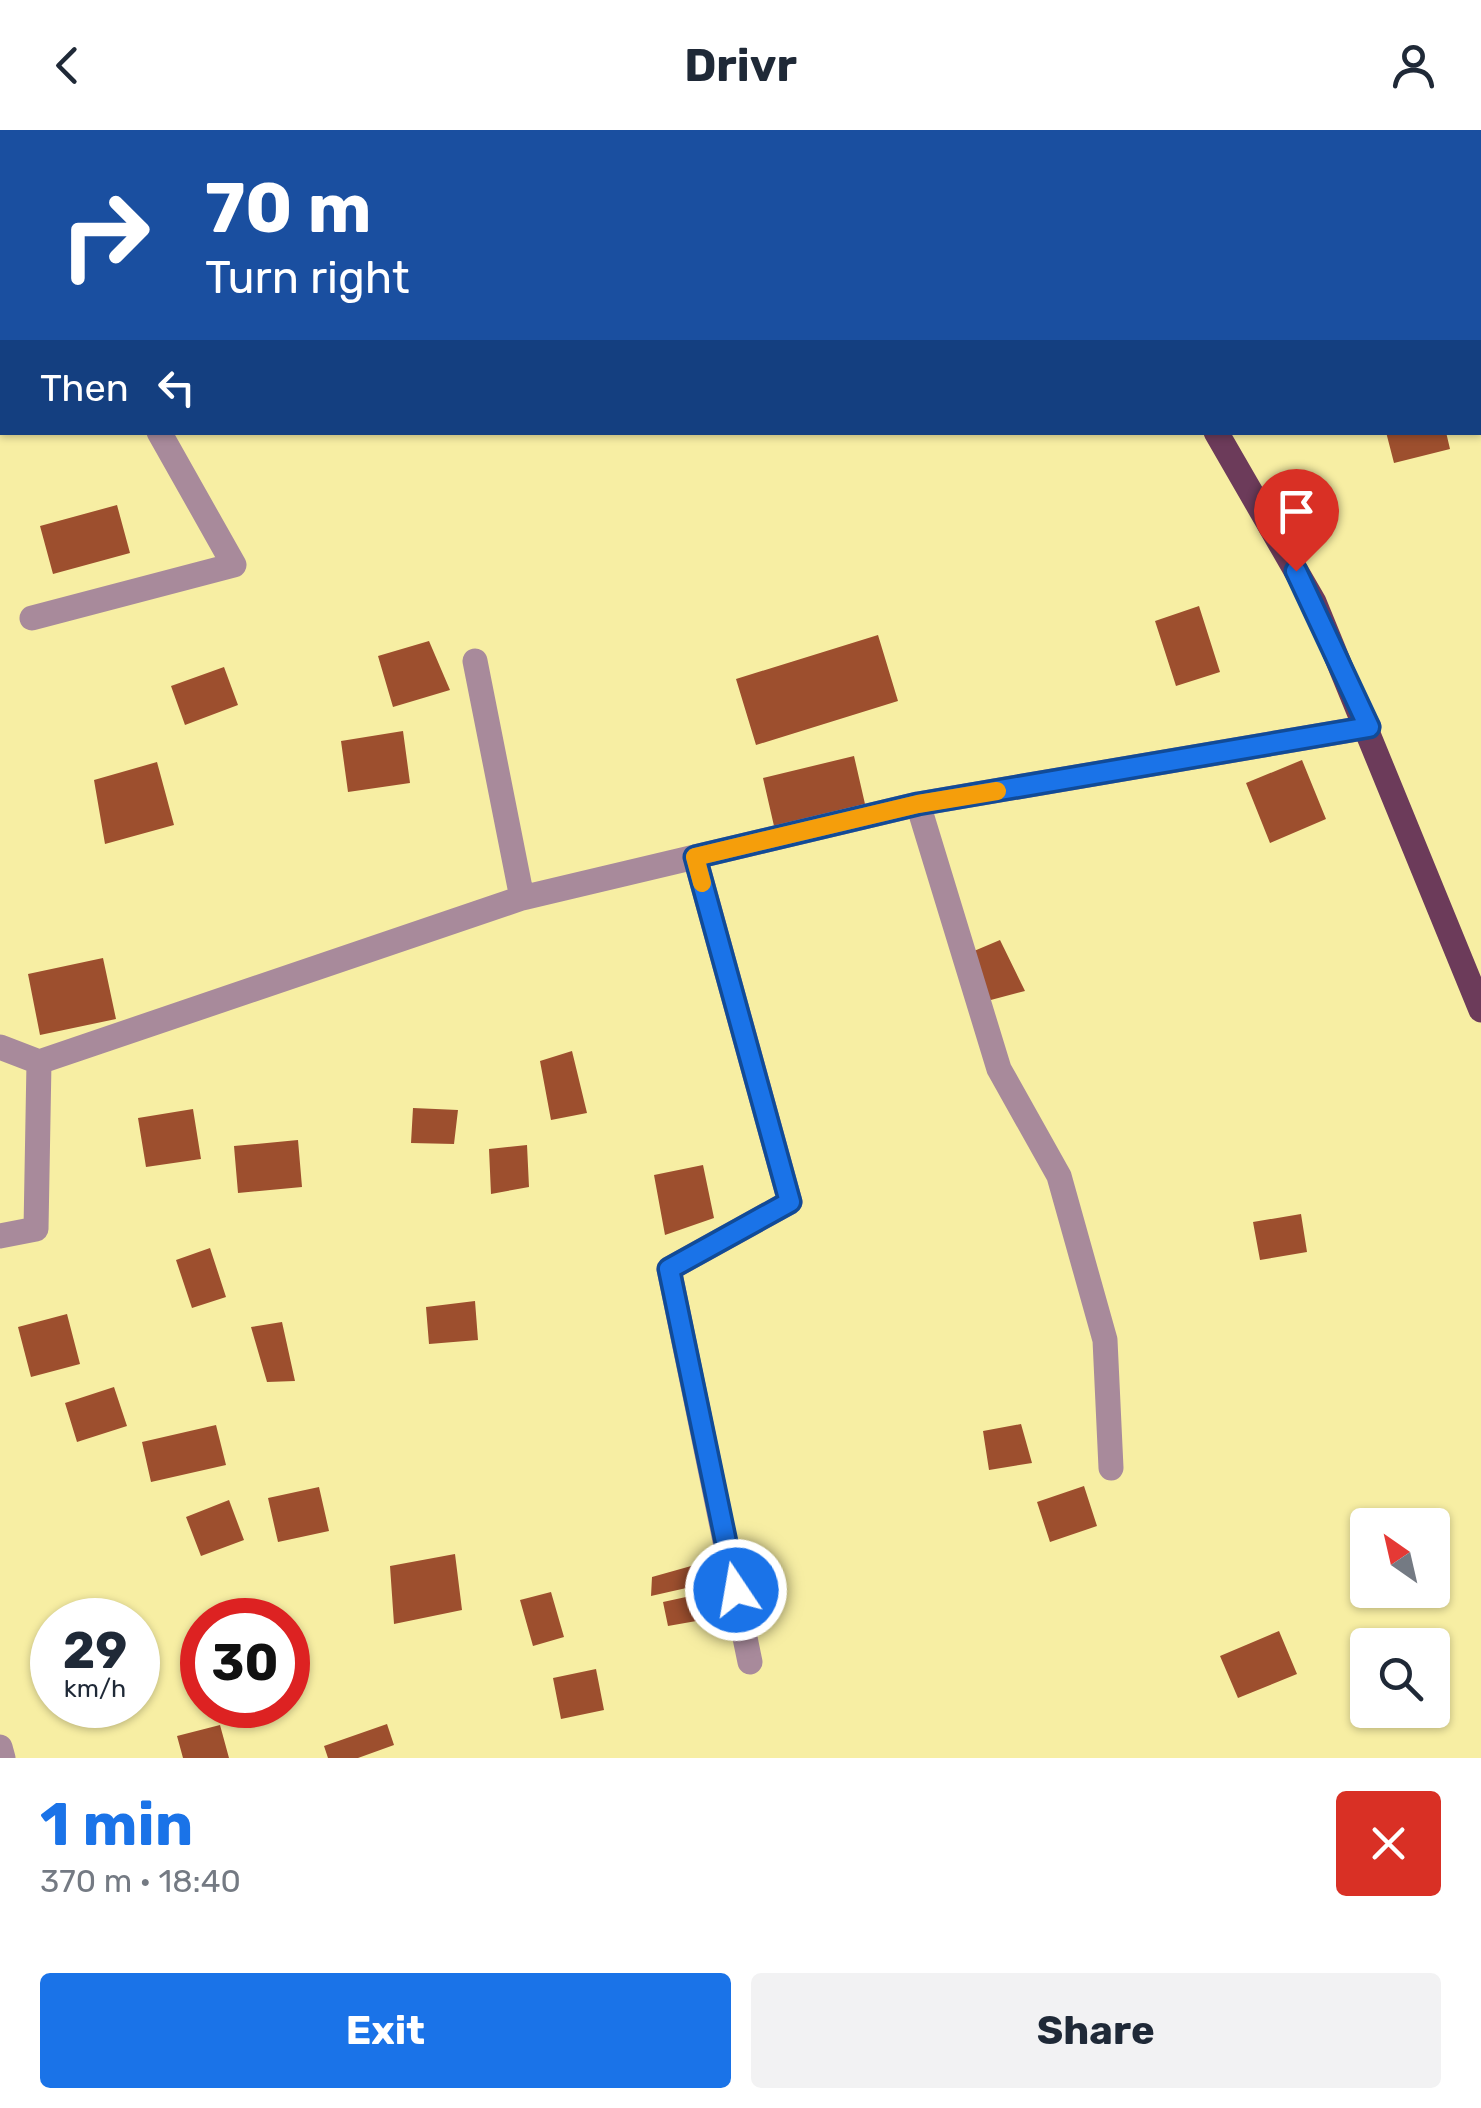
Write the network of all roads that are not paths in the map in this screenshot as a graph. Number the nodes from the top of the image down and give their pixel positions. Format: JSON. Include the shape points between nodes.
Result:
{"nodes":[{"id":1,"x":161,"y":435,"type":"edge"},
{"id":2,"x":1218,"y":435,"type":"edge"},
{"id":3,"x":32,"y":618,"type":"dead end"},
{"id":4,"x":475,"y":661,"type":"dead end"},
{"id":5,"x":1369,"y":727,"type":"junction"},
{"id":6,"x":918,"y":804,"type":"junction"},
{"id":7,"x":695,"y":857,"type":"junction"},
{"id":8,"x":522,"y":898,"type":"junction"},
{"id":9,"x":1473,"y":973,"type":"edge"},
{"id":10,"x":1481,"y":1010,"type":"edge"},
{"id":11,"x":0,"y":1047,"type":"edge"},
{"id":12,"x":39,"y":1062,"type":"junction"},
{"id":13,"x":0,"y":1236,"type":"edge"},
{"id":14,"x":1112,"y":1468,"type":"dead end"},
{"id":15,"x":750,"y":1662,"type":"dead end"},
{"id":16,"x":0,"y":1747,"type":"edge"},
{"id":17,"x":3,"y":1758,"type":"edge"}],
"edges":[{"from":1,"to":3,"type":"street","via":[[234,564]]},
{"from":2,"to":5,"type":"main road","via":[[1314,602]]},
{"from":4,"to":8,"type":"street"},
{"from":5,"to":6,"type":"street"},
{"from":5,"to":9,"type":"main road"},
{"from":6,"to":7,"type":"street"},
{"from":6,"to":14,"type":"street","via":[[999,1069],[1059,1176],[1105,1340]]},
{"from":7,"to":8,"type":"street"},
{"from":7,"to":15,"type":"street","via":[[790,1202],[669,1269]]},
{"from":8,"to":12,"type":"street"},
{"from":9,"to":10,"type":"main road"},
{"from":11,"to":12,"type":"street"},
{"from":12,"to":13,"type":"street","via":[[36,1228]]},
{"from":16,"to":17,"type":"street"}]}
